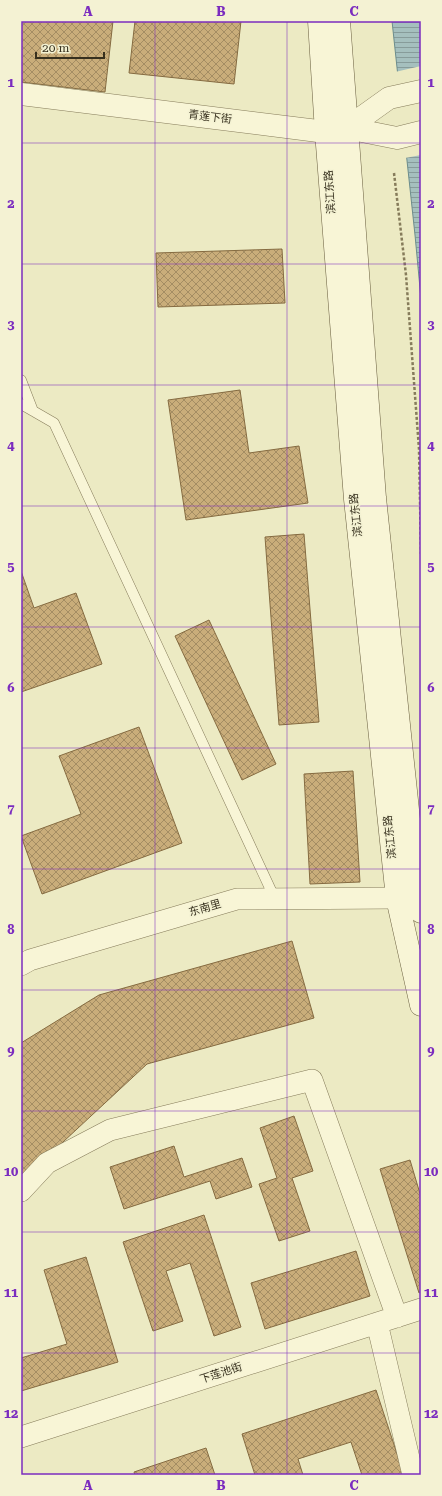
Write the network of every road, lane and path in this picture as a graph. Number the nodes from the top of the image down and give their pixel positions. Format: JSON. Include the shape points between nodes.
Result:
{"nodes":[{"id":1,"x":319,"y":21,"type":"edge"},
{"id":2,"x":339,"y":21,"type":"edge"},
{"id":3,"x":421,"y":91,"type":"edge"},
{"id":4,"x":21,"y":94,"type":"edge"},
{"id":5,"x":347,"y":128,"type":"junction"},
{"id":6,"x":326,"y":132,"type":"junction"},
{"id":7,"x":421,"y":132,"type":"edge"},
{"id":8,"x":394,"y":173,"type":"dead end"},
{"id":9,"x":21,"y":380,"type":"edge"},
{"id":10,"x":21,"y":404,"type":"edge"},
{"id":11,"x":32,"y":411,"type":"junction"},
{"id":12,"x":421,"y":554,"type":"edge"},
{"id":13,"x":397,"y":898,"type":"junction"},
{"id":14,"x":275,"y":899,"type":"junction"},
{"id":15,"x":421,"y":912,"type":"edge"},
{"id":16,"x":21,"y":964,"type":"edge"},
{"id":17,"x":421,"y":1005,"type":"edge"},
{"id":18,"x":21,"y":1191,"type":"edge"},
{"id":19,"x":421,"y":1309,"type":"edge"},
{"id":20,"x":396,"y":1317,"type":"junction"},
{"id":21,"x":377,"y":1323,"type":"junction"},
{"id":22,"x":21,"y":1437,"type":"edge"},
{"id":23,"x":413,"y":1475,"type":"edge"}],
"edges":[{"from":1,"to":6,"type":"main road","name":"滨江东路"},
{"from":2,"to":5,"type":"main road","name":"滨江东路"},
{"from":3,"to":5,"type":"main road","name":"青莲下街","via":[[389,98]]},
{"from":4,"to":6,"type":"main road","name":"青莲下街"},
{"from":5,"to":6,"type":"main road","name":"青莲下街"},
{"from":5,"to":7,"type":"main road","via":[[397,138]]},
{"from":5,"to":15,"type":"main road","name":"滨江东路","via":[[375,498],[417,895]]},
{"from":6,"to":13,"type":"main road","name":"滨江东路","via":[[354,499]]},
{"from":8,"to":12,"type":"path","via":[[406,275],[419,449]]},
{"from":9,"to":11,"type":"lane"},
{"from":10,"to":11,"type":"lane"},
{"from":11,"to":14,"type":"lane","via":[[54,423]]},
{"from":13,"to":14,"type":"street","name":"东南里"},
{"from":13,"to":17,"type":"main road","name":"滨江东路"},
{"from":14,"to":16,"type":"street","name":"东南里","via":[[237,899]]},
{"from":18,"to":20,"type":"street","via":[[47,1163],[110,1130],[312,1080]]},
{"from":19,"to":20,"type":"street","name":"下莲池街"},
{"from":20,"to":21,"type":"street","name":"下莲池街"},
{"from":21,"to":22,"type":"street","name":"下莲池街"},
{"from":21,"to":23,"type":"street"}]}
